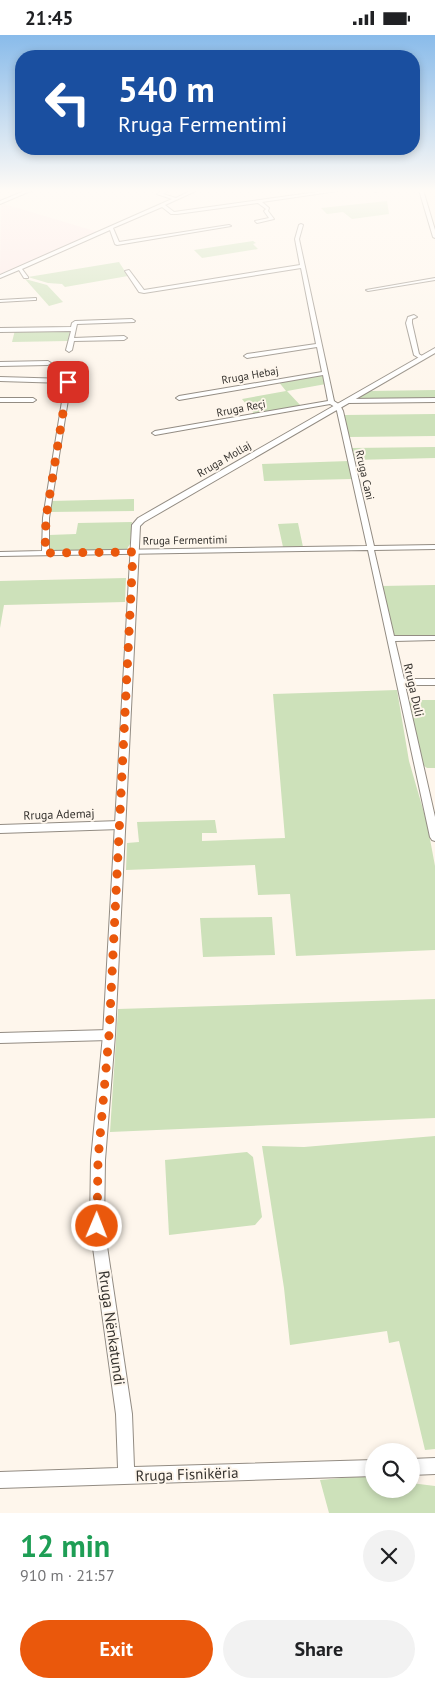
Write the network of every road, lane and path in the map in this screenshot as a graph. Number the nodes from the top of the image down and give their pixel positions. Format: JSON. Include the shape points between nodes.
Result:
{"nodes":[{"id":1,"x":42,"y":259,"type":"edge"},
{"id":2,"x":301,"y":259,"type":"edge"},
{"id":3,"x":302,"y":266,"type":"junction"},
{"id":4,"x":20,"y":269,"type":"junction"},
{"id":5,"x":127,"y":271,"type":"dead end"},
{"id":6,"x":0,"y":277,"type":"edge"},
{"id":7,"x":26,"y":277,"type":"dead end"},
{"id":8,"x":435,"y":279,"type":"edge"},
{"id":9,"x":368,"y":290,"type":"dead end"},
{"id":10,"x":34,"y":299,"type":"dead end"},
{"id":11,"x":0,"y":301,"type":"edge"},
{"id":12,"x":414,"y":317,"type":"dead end"},
{"id":13,"x":132,"y":321,"type":"dead end"},
{"id":14,"x":73,"y":329,"type":"junction"},
{"id":15,"x":0,"y":330,"type":"edge"},
{"id":16,"x":124,"y":338,"type":"dead end"},
{"id":17,"x":71,"y":340,"type":"junction"},
{"id":18,"x":319,"y":345,"type":"junction"},
{"id":19,"x":70,"y":350,"type":"dead end"},
{"id":20,"x":435,"y":350,"type":"edge"},
{"id":21,"x":247,"y":356,"type":"dead end"},
{"id":22,"x":435,"y":356,"type":"edge"},
{"id":23,"x":424,"y":357,"type":"junction"},
{"id":24,"x":0,"y":363,"type":"edge"},
{"id":25,"x":48,"y":363,"type":"dead end"},
{"id":26,"x":325,"y":373,"type":"junction"},
{"id":27,"x":0,"y":379,"type":"edge"},
{"id":28,"x":179,"y":398,"type":"dead end"},
{"id":29,"x":0,"y":400,"type":"edge"},
{"id":30,"x":33,"y":400,"type":"dead end"},
{"id":31,"x":435,"y":400,"type":"edge"},
{"id":32,"x":348,"y":401,"type":"junction"},
{"id":33,"x":335,"y":404,"type":"junction"},
{"id":34,"x":155,"y":433,"type":"dead end"},
{"id":35,"x":435,"y":547,"type":"edge"},
{"id":36,"x":371,"y":548,"type":"junction"},
{"id":37,"x":133,"y":552,"type":"junction"},
{"id":38,"x":45,"y":553,"type":"junction"},
{"id":39,"x":0,"y":554,"type":"edge"},
{"id":40,"x":435,"y":638,"type":"edge"},
{"id":41,"x":391,"y":639,"type":"junction"},
{"id":42,"x":401,"y":682,"type":"junction"},
{"id":43,"x":435,"y":682,"type":"edge"},
{"id":44,"x":120,"y":825,"type":"junction"},
{"id":45,"x":0,"y":829,"type":"edge"},
{"id":46,"x":435,"y":837,"type":"edge"},
{"id":47,"x":109,"y":1035,"type":"junction"},
{"id":48,"x":0,"y":1038,"type":"edge"},
{"id":49,"x":435,"y":1466,"type":"edge"},
{"id":50,"x":420,"y":1467,"type":"edge"},
{"id":51,"x":365,"y":1468,"type":"edge"},
{"id":52,"x":126,"y":1476,"type":"junction"},
{"id":53,"x":0,"y":1480,"type":"edge"}],
"edges":[{"from":1,"to":4,"type":"street"},
{"from":2,"to":3,"type":"street"},
{"from":3,"to":5,"type":"street","via":[[144,293]]},
{"from":3,"to":18,"type":"street"},
{"from":4,"to":6,"type":"street"},
{"from":4,"to":7,"type":"street"},
{"from":8,"to":9,"type":"street"},
{"from":10,"to":11,"type":"street"},
{"from":12,"to":23,"type":"street","via":[[409,323],[417,355]]},
{"from":13,"to":14,"type":"street","via":[[78,322]]},
{"from":14,"to":15,"type":"street"},
{"from":14,"to":17,"type":"street"},
{"from":16,"to":17,"type":"street"},
{"from":17,"to":19,"type":"street"},
{"from":18,"to":21,"type":"street"},
{"from":18,"to":26,"type":"street"},
{"from":20,"to":23,"type":"street","name":"Rruga Mollaj"},
{"from":22,"to":23,"type":"street"},
{"from":23,"to":32,"type":"street","name":"Rruga Mollaj"},
{"from":24,"to":25,"type":"street"},
{"from":26,"to":28,"type":"street","name":"Rruga Hebaj"},
{"from":26,"to":33,"type":"street"},
{"from":27,"to":38,"type":"street","via":[[68,381],[46,518]]},
{"from":29,"to":30,"type":"street"},
{"from":31,"to":32,"type":"street","name":"Rruga Mollaj"},
{"from":32,"to":33,"type":"street","name":"Rruga Mollaj"},
{"from":33,"to":34,"type":"street","name":"Rruga Reçi"},
{"from":33,"to":36,"type":"street","name":"Rruga Cani"},
{"from":33,"to":37,"type":"street","name":"Rruga Mollaj","via":[[141,521],[136,525]]},
{"from":35,"to":36,"type":"street","name":"Rruga Fermentimi"},
{"from":36,"to":37,"type":"street","name":"Rruga Fermentimi"},
{"from":36,"to":41,"type":"street","name":"Rruga Duli"},
{"from":37,"to":38,"type":"street","name":"Rruga Fermentimi"},
{"from":37,"to":44,"type":"street","name":"Rruga Nënkatundi"},
{"from":38,"to":39,"type":"street","name":"Rruga Fermentimi"},
{"from":40,"to":41,"type":"street"},
{"from":41,"to":42,"type":"street","name":"Rruga Duli"},
{"from":42,"to":43,"type":"street"},
{"from":42,"to":46,"type":"street","name":"Rruga Duli"},
{"from":44,"to":45,"type":"street","name":"Rruga Ademaj"},
{"from":44,"to":47,"type":"street","name":"Rruga Nënkatundi"},
{"from":47,"to":48,"type":"street"},
{"from":47,"to":52,"type":"street","name":"Rruga Nënkatundi","via":[[98,1160],[97,1226],[124,1414]]},
{"from":49,"to":50,"type":"street"},
{"from":51,"to":52,"type":"street","name":"Rruga Fisnikëria"},
{"from":52,"to":53,"type":"street","name":"Rruga Fisnikëria"}]}
